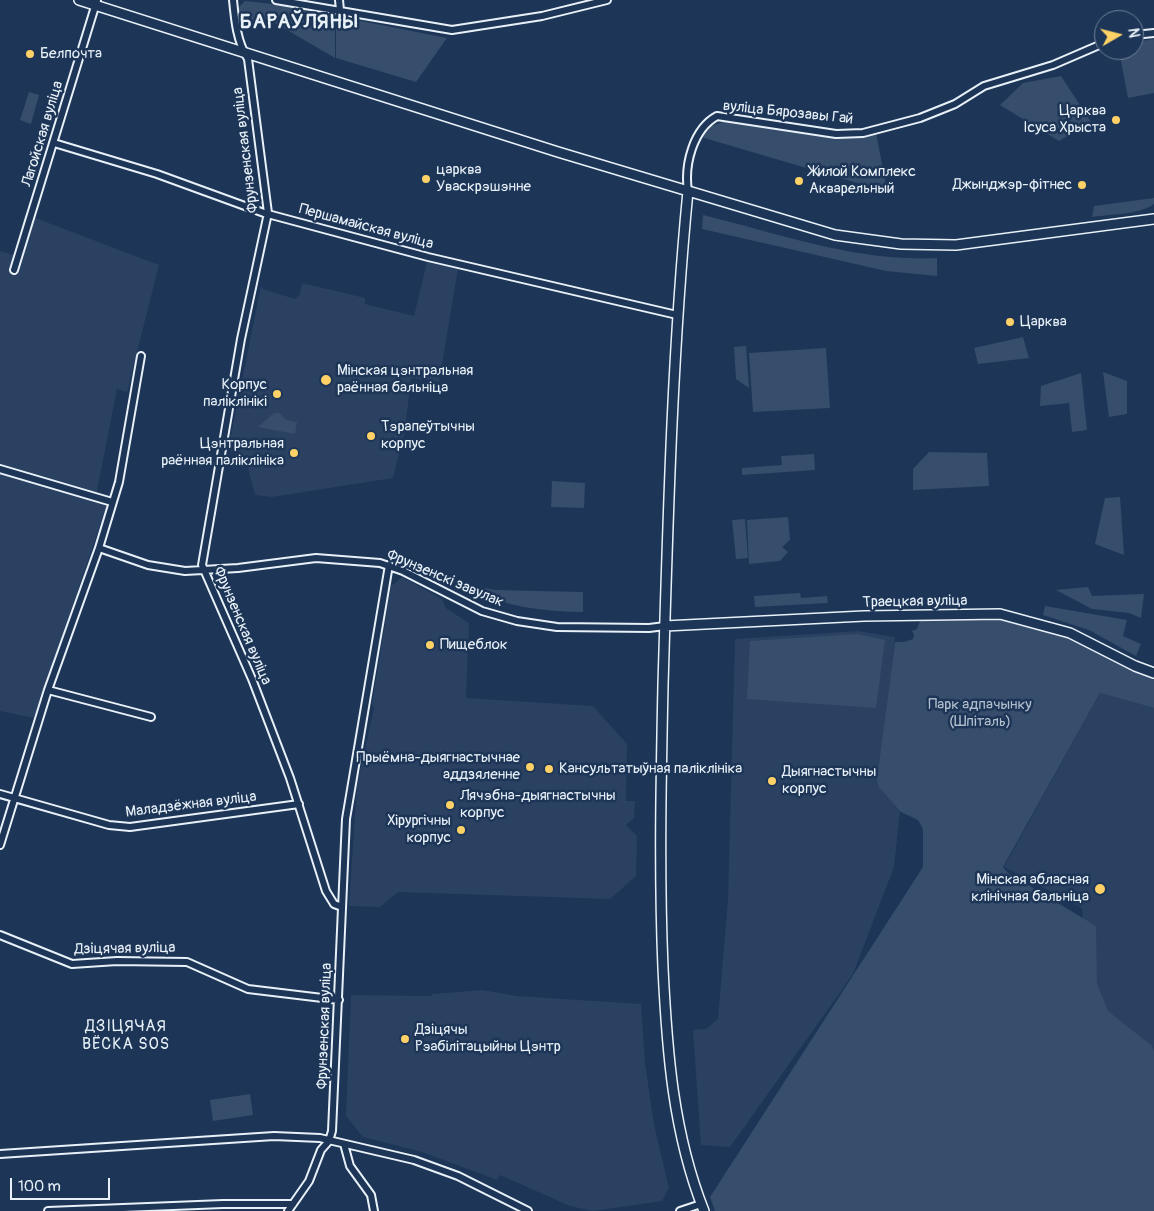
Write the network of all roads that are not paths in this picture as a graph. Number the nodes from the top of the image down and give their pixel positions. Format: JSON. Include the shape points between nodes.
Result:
{"nodes":[{"id":1,"x":79,"y":0,"type":"edge"},
{"id":2,"x":233,"y":0,"type":"edge"},
{"id":3,"x":276,"y":0,"type":"edge"},
{"id":4,"x":339,"y":0,"type":"edge"},
{"id":5,"x":608,"y":0,"type":"edge"},
{"id":6,"x":97,"y":3,"type":"edge"},
{"id":7,"x":340,"y":10,"type":"junction"},
{"id":8,"x":1094,"y":47,"type":"edge"},
{"id":9,"x":242,"y":51,"type":"junction"},
{"id":10,"x":54,"y":142,"type":"junction"},
{"id":11,"x":688,"y":191,"type":"junction"},
{"id":12,"x":268,"y":213,"type":"junction"},
{"id":13,"x":1154,"y":219,"type":"edge"},
{"id":14,"x":14,"y":270,"type":"dead end"},
{"id":15,"x":677,"y":315,"type":"junction"},
{"id":16,"x":141,"y":356,"type":"dead end"},
{"id":17,"x":0,"y":468,"type":"edge"},
{"id":18,"x":112,"y":502,"type":"junction"},
{"id":19,"x":99,"y":548,"type":"junction"},
{"id":20,"x":389,"y":565,"type":"junction"},
{"id":21,"x":203,"y":570,"type":"junction"},
{"id":22,"x":665,"y":626,"type":"junction"},
{"id":23,"x":1154,"y":673,"type":"edge"},
{"id":24,"x":48,"y":690,"type":"junction"},
{"id":25,"x":151,"y":717,"type":"dead end"},
{"id":26,"x":0,"y":794,"type":"edge"},
{"id":27,"x":16,"y":797,"type":"junction"},
{"id":28,"x":298,"y":804,"type":"junction"},
{"id":29,"x":0,"y":845,"type":"edge"},
{"id":30,"x":342,"y":907,"type":"junction"},
{"id":31,"x":0,"y":935,"type":"edge"},
{"id":32,"x":339,"y":1000,"type":"junction"},
{"id":33,"x":329,"y":1141,"type":"junction"},
{"id":34,"x":344,"y":1144,"type":"junction"},
{"id":35,"x":0,"y":1154,"type":"edge"},
{"id":36,"x":293,"y":1204,"type":"junction"},
{"id":37,"x":702,"y":1208,"type":"edge"},
{"id":38,"x":48,"y":1211,"type":"edge"},
{"id":39,"x":288,"y":1211,"type":"edge"},
{"id":40,"x":374,"y":1211,"type":"edge"},
{"id":41,"x":528,"y":1211,"type":"edge"},
{"id":42,"x":680,"y":1211,"type":"edge"}],
"edges":[{"from":1,"to":6,"type":"main road"},
{"from":2,"to":9,"type":"street","name":"Фрунзенская вуліца"},
{"from":3,"to":7,"type":"street"},
{"from":4,"to":7,"type":"street"},
{"from":5,"to":7,"type":"street","via":[[542,16],[452,30]]},
{"from":6,"to":9,"type":"main road"},
{"from":6,"to":10,"type":"street","name":"Лагойская вуліца"},
{"from":8,"to":11,"type":"street","name":"вуліца Бярозавы Гай","via":[[1053,65],[984,86],[955,104],[920,118],[863,133],[836,134],[717,116],[707,122],[697,139],[686,175]]},
{"from":9,"to":11,"type":"main road"},
{"from":9,"to":12,"type":"street","name":"Фрунзенская вуліца","via":[[248,60]]},
{"from":10,"to":12,"type":"street","name":"Першамайская вуліца"},
{"from":10,"to":14,"type":"street","name":"Лагойская вуліца"},
{"from":11,"to":13,"type":"main road","via":[[818,231],[901,244],[956,244]]},
{"from":11,"to":15,"type":"main road"},
{"from":12,"to":15,"type":"street","name":"Першамайская вуліца","via":[[428,257]]},
{"from":12,"to":21,"type":"street","name":"Фрунзенская вуліца","via":[[204,544]]},
{"from":15,"to":22,"type":"main road"},
{"from":16,"to":18,"type":"street","via":[[124,458]]},
{"from":17,"to":18,"type":"street"},
{"from":18,"to":19,"type":"street"},
{"from":19,"to":21,"type":"street","name":"Фрунзенскі завулак","via":[[148,565],[184,571]]},
{"from":19,"to":24,"type":"street"},
{"from":20,"to":21,"type":"street","name":"Фрунзенскі завулак","via":[[316,558]]},
{"from":20,"to":22,"type":"street","name":"Фрунзенскі завулак","via":[[482,611],[517,621],[557,627]]},
{"from":20,"to":30,"type":"street","via":[[346,819]]},
{"from":21,"to":28,"type":"street","name":"Фрунзенская вуліца","via":[[238,645]]},
{"from":22,"to":23,"type":"main road","name":"Траецкая вуліца","via":[[864,616],[1000,614],[1070,633]]},
{"from":22,"to":37,"type":"main road","via":[[660,894],[665,1018],[683,1148]]},
{"from":24,"to":25,"type":"street"},
{"from":24,"to":27,"type":"street"},
{"from":26,"to":27,"type":"street","name":"Маладзёжная вуліца"},
{"from":27,"to":28,"type":"street","name":"Маладзёжная вуліца","via":[[109,825],[130,827]]},
{"from":27,"to":29,"type":"street"},
{"from":28,"to":30,"type":"street","name":"Фрунзенская вуліца","via":[[326,891],[334,904]]},
{"from":30,"to":32,"type":"street","name":"Фрунзенская вуліца"},
{"from":31,"to":32,"type":"street","name":"Дзіцячая вуліца","via":[[72,964],[187,962],[248,989]]},
{"from":32,"to":33,"type":"street","name":"Фрунзенская вуліца","via":[[333,1123]]},
{"from":33,"to":34,"type":"street"},
{"from":33,"to":35,"type":"street","via":[[274,1136]]},
{"from":33,"to":36,"type":"street"},
{"from":34,"to":40,"type":"street","via":[[350,1166],[371,1195]]},
{"from":34,"to":41,"type":"street","via":[[414,1160],[458,1176]]},
{"from":36,"to":38,"type":"street"},
{"from":36,"to":39,"type":"street"},
{"from":37,"to":42,"type":"street"}]}
